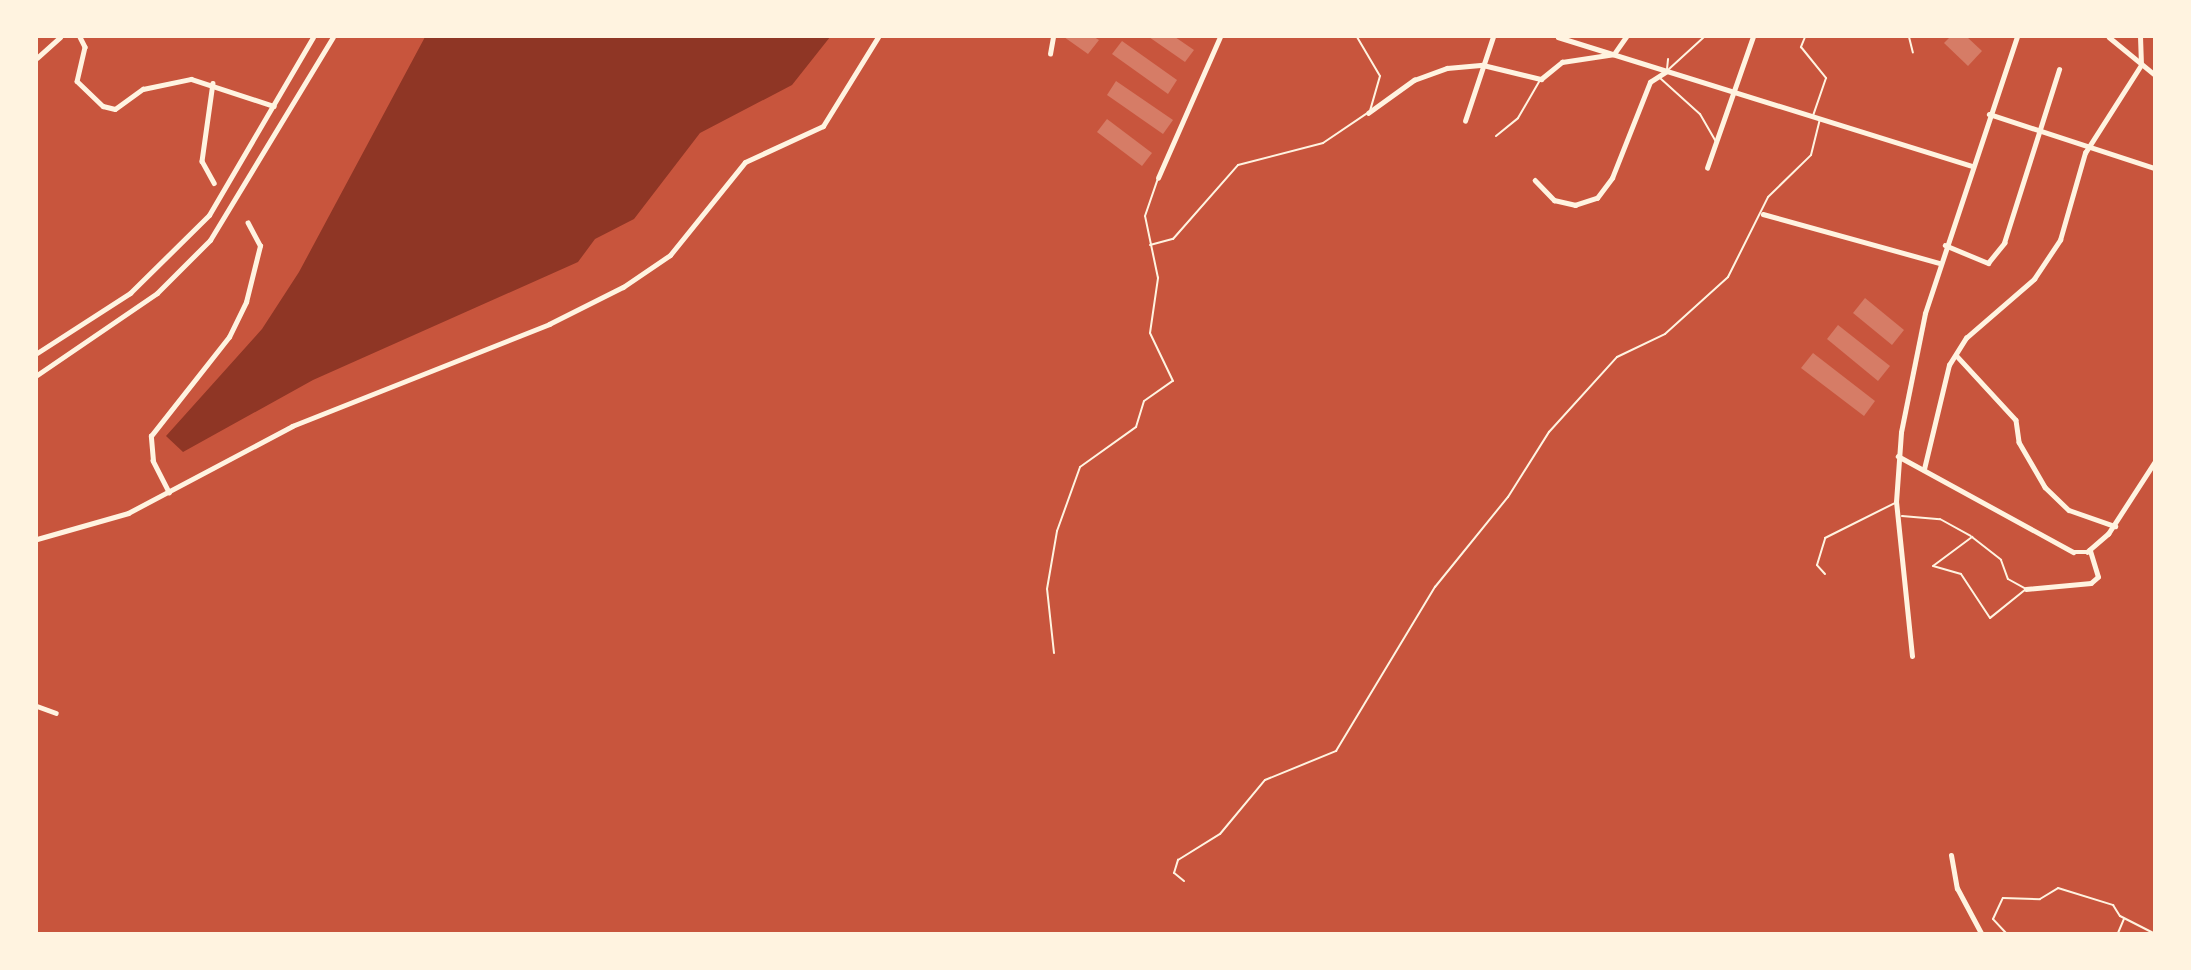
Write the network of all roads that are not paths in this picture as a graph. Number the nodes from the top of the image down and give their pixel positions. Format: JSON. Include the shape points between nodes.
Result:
{"nodes":[{"id":1,"x":60,"y":37,"type":"edge"},
{"id":2,"x":80,"y":37,"type":"edge"},
{"id":3,"x":313,"y":37,"type":"edge"},
{"id":4,"x":333,"y":37,"type":"edge"},
{"id":5,"x":878,"y":37,"type":"edge"},
{"id":6,"x":1053,"y":37,"type":"edge"},
{"id":7,"x":1220,"y":37,"type":"edge"},
{"id":8,"x":1357,"y":37,"type":"edge"},
{"id":9,"x":1493,"y":37,"type":"edge"},
{"id":10,"x":1558,"y":37,"type":"edge"},
{"id":11,"x":1626,"y":37,"type":"edge"},
{"id":12,"x":1704,"y":37,"type":"edge"},
{"id":13,"x":1753,"y":37,"type":"edge"},
{"id":14,"x":1805,"y":37,"type":"edge"},
{"id":15,"x":1909,"y":37,"type":"edge"},
{"id":16,"x":2017,"y":37,"type":"edge"},
{"id":17,"x":2109,"y":37,"type":"edge"},
{"id":18,"x":2140,"y":37,"type":"edge"},
{"id":19,"x":1913,"y":53,"type":"dead end"},
{"id":20,"x":1050,"y":54,"type":"dead end"},
{"id":21,"x":1614,"y":54,"type":"junction"},
{"id":22,"x":37,"y":58,"type":"edge"},
{"id":23,"x":1668,"y":59,"type":"dead end"},
{"id":24,"x":1483,"y":65,"type":"junction"},
{"id":25,"x":2141,"y":65,"type":"junction"},
{"id":26,"x":1667,"y":70,"type":"junction"},
{"id":27,"x":2059,"y":70,"type":"dead end"},
{"id":28,"x":2154,"y":74,"type":"edge"},
{"id":29,"x":1658,"y":76,"type":"junction"},
{"id":30,"x":1541,"y":79,"type":"junction"},
{"id":31,"x":213,"y":83,"type":"junction"},
{"id":32,"x":1734,"y":91,"type":"junction"},
{"id":33,"x":274,"y":106,"type":"junction"},
{"id":34,"x":1368,"y":113,"type":"junction"},
{"id":35,"x":1989,"y":114,"type":"junction"},
{"id":36,"x":1813,"y":116,"type":"junction"},
{"id":37,"x":1821,"y":118,"type":"junction"},
{"id":38,"x":1465,"y":121,"type":"dead end"},
{"id":39,"x":2039,"y":130,"type":"junction"},
{"id":40,"x":1496,"y":136,"type":"dead end"},
{"id":41,"x":1716,"y":143,"type":"junction"},
{"id":42,"x":2089,"y":146,"type":"junction"},
{"id":43,"x":1971,"y":166,"type":"junction"},
{"id":44,"x":2154,"y":168,"type":"edge"},
{"id":45,"x":1707,"y":169,"type":"dead end"},
{"id":46,"x":1158,"y":178,"type":"joint"},
{"id":47,"x":1535,"y":180,"type":"dead end"},
{"id":48,"x":214,"y":183,"type":"dead end"},
{"id":49,"x":1763,"y":214,"type":"junction"},
{"id":50,"x":248,"y":223,"type":"dead end"},
{"id":51,"x":1150,"y":245,"type":"junction"},
{"id":52,"x":1945,"y":245,"type":"junction"},
{"id":53,"x":1940,"y":263,"type":"junction"},
{"id":54,"x":37,"y":354,"type":"edge"},
{"id":55,"x":1956,"y":355,"type":"junction"},
{"id":56,"x":37,"y":375,"type":"edge"},
{"id":57,"x":1898,"y":456,"type":"junction"},
{"id":58,"x":2154,"y":463,"type":"edge"},
{"id":59,"x":1924,"y":469,"type":"junction"},
{"id":60,"x":2151,"y":473,"type":"edge"},
{"id":61,"x":169,"y":493,"type":"junction"},
{"id":62,"x":1896,"y":502,"type":"junction"},
{"id":63,"x":1902,"y":516,"type":"junction"},
{"id":64,"x":2115,"y":526,"type":"junction"},
{"id":65,"x":1972,"y":537,"type":"junction"},
{"id":66,"x":37,"y":539,"type":"edge"},
{"id":67,"x":2090,"y":550,"type":"junction"},
{"id":68,"x":1825,"y":574,"type":"dead end"},
{"id":69,"x":2026,"y":589,"type":"junction"},
{"id":70,"x":1054,"y":653,"type":"dead end"},
{"id":71,"x":1912,"y":656,"type":"dead end"},
{"id":72,"x":37,"y":706,"type":"edge"},
{"id":73,"x":56,"y":713,"type":"dead end"},
{"id":74,"x":1951,"y":855,"type":"dead end"},
{"id":75,"x":1184,"y":881,"type":"dead end"},
{"id":76,"x":2124,"y":918,"type":"junction"},
{"id":77,"x":1981,"y":933,"type":"edge"},
{"id":78,"x":2006,"y":933,"type":"edge"},
{"id":79,"x":2118,"y":933,"type":"edge"},
{"id":80,"x":2154,"y":933,"type":"edge"}],
"edges":[{"from":1,"to":22,"type":"street"},
{"from":2,"to":31,"type":"street","via":[[85,47],[77,81],[103,106],[115,109],[164,82]]},
{"from":3,"to":33,"type":"street"},
{"from":4,"to":56,"type":"street","via":[[210,240],[158,293]]},
{"from":5,"to":61,"type":"street","via":[[823,126],[745,162],[670,255],[623,287],[549,324],[292,426]]},
{"from":6,"to":20,"type":"street"},
{"from":7,"to":46,"type":"street"},
{"from":8,"to":34,"type":"lane","via":[[1380,76],[1380,94]]},
{"from":9,"to":24,"type":"street"},
{"from":10,"to":21,"type":"street"},
{"from":11,"to":21,"type":"street"},
{"from":12,"to":26,"type":"lane"},
{"from":13,"to":32,"type":"street"},
{"from":14,"to":36,"type":"lane","via":[[1801,47],[1826,78]]},
{"from":15,"to":19,"type":"lane"},
{"from":16,"to":35,"type":"street"},
{"from":17,"to":25,"type":"street"},
{"from":18,"to":25,"type":"street"},
{"from":21,"to":26,"type":"street"},
{"from":21,"to":30,"type":"street","via":[[1562,62]]},
{"from":23,"to":26,"type":"lane"},
{"from":24,"to":30,"type":"street"},
{"from":24,"to":34,"type":"street","via":[[1414,79]]},
{"from":24,"to":38,"type":"street"},
{"from":25,"to":28,"type":"street"},
{"from":25,"to":42,"type":"street"},
{"from":26,"to":29,"type":"street"},
{"from":26,"to":32,"type":"street"},
{"from":27,"to":39,"type":"street"},
{"from":29,"to":41,"type":"lane","via":[[1700,114]]},
{"from":29,"to":47,"type":"street","via":[[1650,82],[1612,178],[1597,198],[1575,205],[1554,200]]},
{"from":30,"to":40,"type":"lane","via":[[1518,118]]},
{"from":31,"to":33,"type":"street"},
{"from":31,"to":48,"type":"street","via":[[202,161]]},
{"from":32,"to":36,"type":"street"},
{"from":32,"to":41,"type":"street"},
{"from":33,"to":54,"type":"street","via":[[229,186],[187,241],[130,293]]},
{"from":34,"to":51,"type":"lane","via":[[1322,143],[1238,165],[1173,239]]},
{"from":35,"to":39,"type":"street"},
{"from":35,"to":43,"type":"street"},
{"from":36,"to":37,"type":"street"},
{"from":37,"to":43,"type":"street"},
{"from":37,"to":49,"type":"lane","via":[[1811,155],[1768,197]]},
{"from":39,"to":42,"type":"street"},
{"from":39,"to":52,"type":"street","via":[[2004,243],[1988,263]]},
{"from":41,"to":45,"type":"street"},
{"from":42,"to":44,"type":"street"},
{"from":42,"to":55,"type":"street","via":[[2060,240],[2034,279]]},
{"from":43,"to":52,"type":"street"},
{"from":46,"to":51,"type":"lane","via":[[1145,216]]},
{"from":49,"to":53,"type":"street"},
{"from":49,"to":75,"type":"lane","via":[[1749,225],[1728,276],[1665,334],[1617,357],[1549,432],[1435,587],[1336,751],[1265,780],[1220,834],[1178,860],[1174,873]]},
{"from":50,"to":61,"type":"street","via":[[260,246],[246,302],[229,337],[151,436],[153,461]]},
{"from":51,"to":70,"type":"lane","via":[[1157,278],[1150,333],[1173,381],[1144,401],[1136,428],[1080,467],[1060,520],[1047,589]]},
{"from":52,"to":53,"type":"street"},
{"from":53,"to":57,"type":"street"},
{"from":55,"to":59,"type":"street"},
{"from":55,"to":64,"type":"street","via":[[2016,420],[2023,452],[2045,487],[2069,510]]},
{"from":57,"to":59,"type":"street"},
{"from":57,"to":62,"type":"street"},
{"from":58,"to":60,"type":"street"},
{"from":59,"to":67,"type":"street","via":[[2056,545]]},
{"from":60,"to":64,"type":"street"},
{"from":61,"to":66,"type":"street","via":[[128,513]]},
{"from":62,"to":63,"type":"street"},
{"from":62,"to":68,"type":"lane","via":[[1825,538],[1817,565]]},
{"from":63,"to":65,"type":"lane","via":[[1940,519]]},
{"from":63,"to":71,"type":"street","via":[[1901,590]]},
{"from":64,"to":67,"type":"street"},
{"from":65,"to":69,"type":"lane","via":[[2001,560],[2008,579]]},
{"from":65,"to":69,"type":"lane","via":[[1933,566],[1961,574],[1990,618]]},
{"from":67,"to":69,"type":"street","via":[[2098,577],[2091,583]]},
{"from":72,"to":73,"type":"street"},
{"from":74,"to":77,"type":"street","via":[[1957,888]]},
{"from":76,"to":78,"type":"lane","via":[[2113,905],[2058,888],[2040,899],[2003,898],[1993,919]]},
{"from":76,"to":79,"type":"lane"},
{"from":76,"to":80,"type":"lane"}]}
